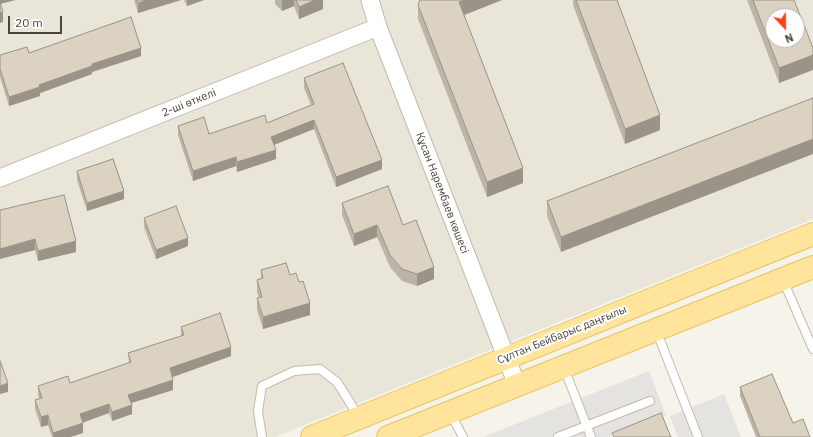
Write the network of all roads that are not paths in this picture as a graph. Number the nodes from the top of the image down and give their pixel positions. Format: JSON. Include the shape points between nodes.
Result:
{"nodes":[{"id":1,"x":370,"y":0,"type":"edge"},
{"id":2,"x":378,"y":28,"type":"junction"},
{"id":3,"x":0,"y":178,"type":"edge"},
{"id":4,"x":813,"y":234,"type":"edge"},
{"id":5,"x":813,"y":267,"type":"edge"},
{"id":6,"x":783,"y":279,"type":"junction"},
{"id":7,"x":655,"y":329,"type":"junction"},
{"id":8,"x":813,"y":349,"type":"edge"},
{"id":9,"x":506,"y":358,"type":"junction"},
{"id":10,"x":563,"y":367,"type":"junction"},
{"id":11,"x":517,"y":385,"type":"junction"},
{"id":12,"x":650,"y":401,"type":"dead end"},
{"id":13,"x":450,"y":412,"type":"junction"},
{"id":14,"x":359,"y":418,"type":"junction"},
{"id":15,"x":586,"y":426,"type":"junction"},
{"id":16,"x":262,"y":437,"type":"edge"},
{"id":17,"x":312,"y":437,"type":"edge"},
{"id":18,"x":388,"y":437,"type":"edge"},
{"id":19,"x":463,"y":437,"type":"edge"},
{"id":20,"x":558,"y":437,"type":"edge"},
{"id":21,"x":590,"y":437,"type":"edge"},
{"id":22,"x":698,"y":437,"type":"edge"}],
"edges":[{"from":1,"to":2,"type":"street","name":"Құсан Нарембаев көшесі"},
{"from":2,"to":3,"type":"street","name":"2-ші өткелі"},
{"from":2,"to":9,"type":"street","name":"Құсан Нарембаев көшесі"},
{"from":4,"to":9,"type":"main road","name":"Сұлтан Бейбарыс даңғылы"},
{"from":5,"to":6,"type":"main road"},
{"from":6,"to":7,"type":"main road"},
{"from":6,"to":8,"type":"lane"},
{"from":7,"to":10,"type":"main road"},
{"from":7,"to":22,"type":"lane"},
{"from":9,"to":11,"type":"street","name":"Құсан Нарембаев көшесі"},
{"from":9,"to":14,"type":"main road","name":"Сұлтан Бейбарыс даңғылы"},
{"from":10,"to":11,"type":"main road"},
{"from":10,"to":15,"type":"lane"},
{"from":11,"to":13,"type":"main road"},
{"from":12,"to":15,"type":"lane"},
{"from":13,"to":18,"type":"main road"},
{"from":13,"to":19,"type":"lane"},
{"from":14,"to":16,"type":"lane","via":[[337,382],[320,369],[294,371],[262,386],[258,411]]},
{"from":14,"to":17,"type":"main road","name":"Сұлтан Бейбарыс даңғылы"},
{"from":15,"to":20,"type":"lane"},
{"from":15,"to":21,"type":"lane"}]}
